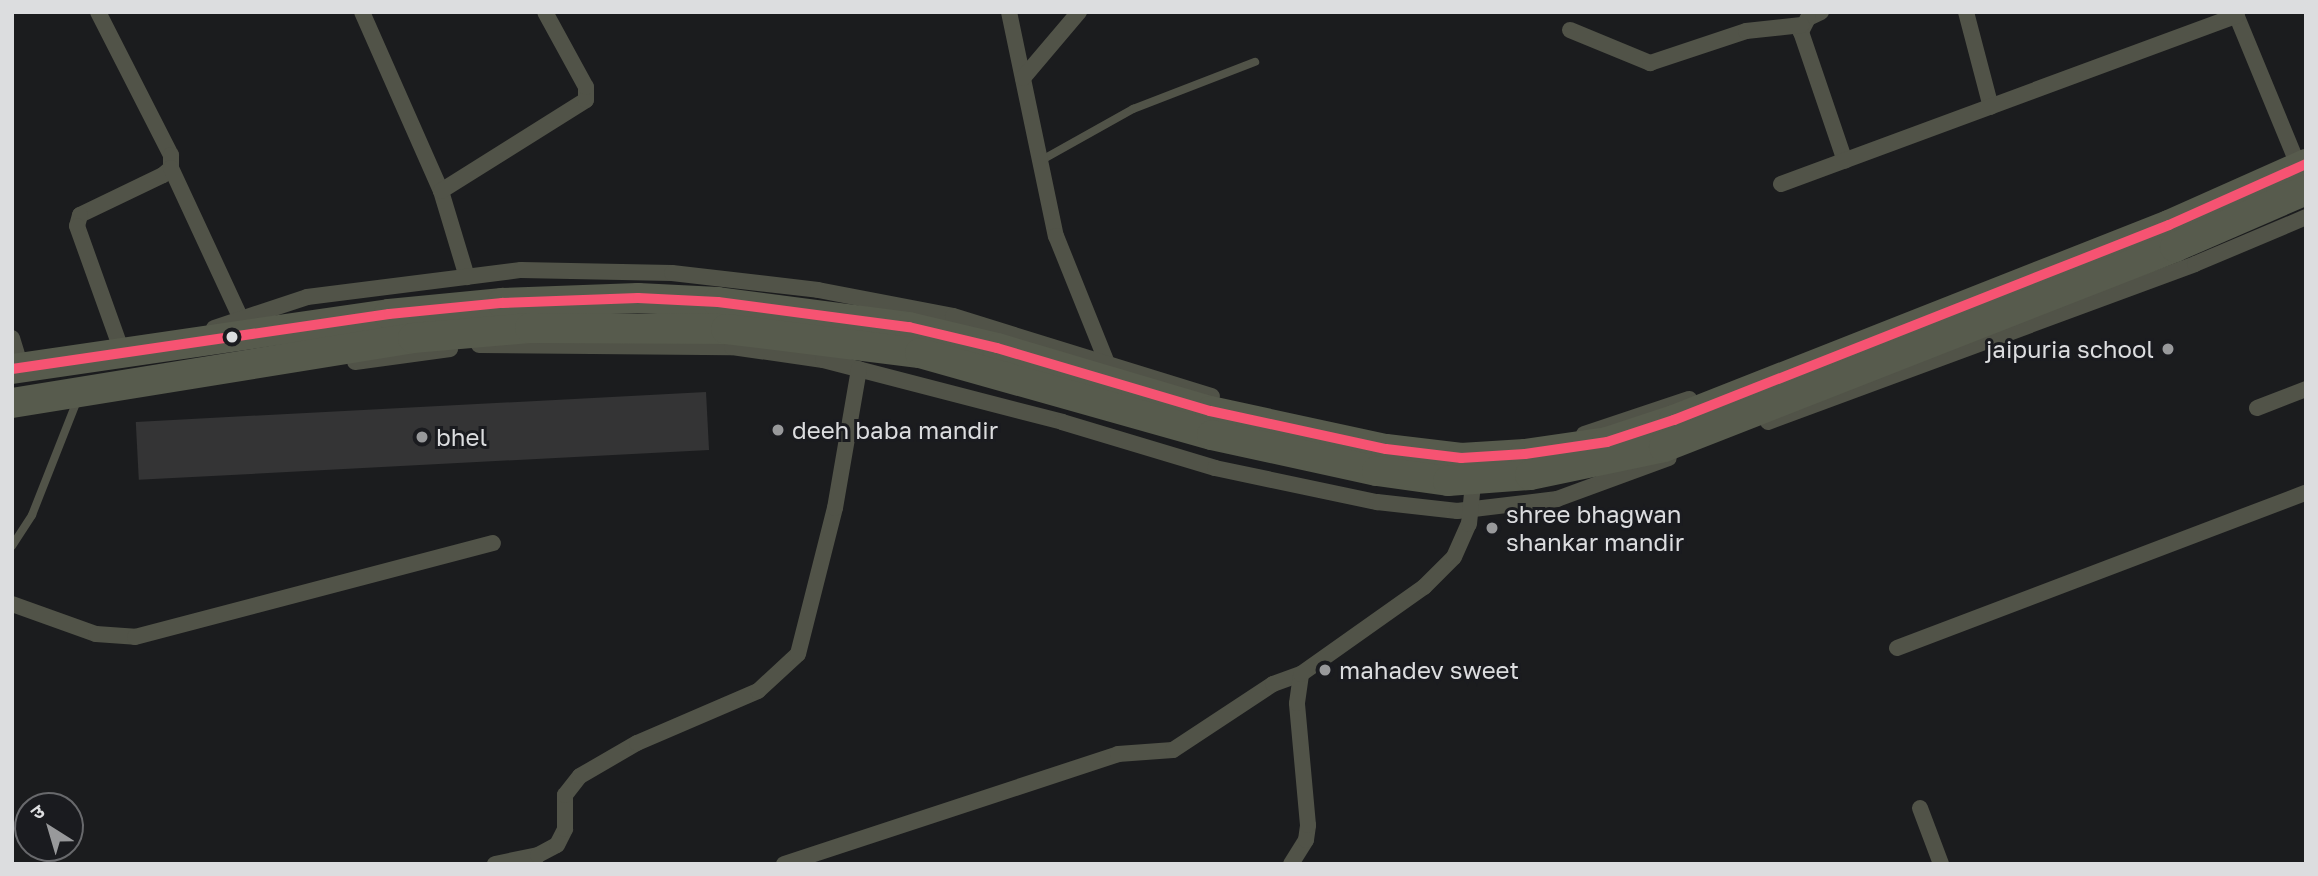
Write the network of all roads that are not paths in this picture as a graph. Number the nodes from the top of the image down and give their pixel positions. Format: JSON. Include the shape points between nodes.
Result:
{"nodes":[{"id":1,"x":98,"y":12,"type":"edge"},
{"id":2,"x":362,"y":12,"type":"edge"},
{"id":3,"x":545,"y":12,"type":"edge"},
{"id":4,"x":1009,"y":12,"type":"edge"},
{"id":5,"x":1079,"y":12,"type":"edge"},
{"id":6,"x":1821,"y":12,"type":"edge"},
{"id":7,"x":1966,"y":12,"type":"edge"},
{"id":8,"x":2236,"y":14,"type":"edge"},
{"id":9,"x":1802,"y":25,"type":"junction"},
{"id":10,"x":1570,"y":30,"type":"dead end"},
{"id":11,"x":1255,"y":62,"type":"dead end"},
{"id":12,"x":1023,"y":78,"type":"junction"},
{"id":13,"x":1991,"y":107,"type":"junction"},
{"id":14,"x":2302,"y":157,"type":"edge"},
{"id":15,"x":1040,"y":161,"type":"junction"},
{"id":16,"x":1845,"y":161,"type":"junction"},
{"id":17,"x":171,"y":168,"type":"junction"},
{"id":18,"x":1781,"y":184,"type":"dead end"},
{"id":19,"x":2306,"y":184,"type":"edge"},
{"id":20,"x":2306,"y":190,"type":"edge"},
{"id":21,"x":440,"y":191,"type":"junction"},
{"id":22,"x":2306,"y":217,"type":"edge"},
{"id":23,"x":467,"y":277,"type":"junction"},
{"id":24,"x":242,"y":319,"type":"junction"},
{"id":25,"x":12,"y":338,"type":"edge"},
{"id":26,"x":162,"y":346,"type":"junction"},
{"id":27,"x":122,"y":352,"type":"junction"},
{"id":28,"x":1107,"y":363,"type":"junction"},
{"id":29,"x":17,"y":368,"type":"edge"},
{"id":30,"x":859,"y":369,"type":"junction"},
{"id":31,"x":164,"y":378,"type":"junction"},
{"id":32,"x":2306,"y":389,"type":"edge"},
{"id":33,"x":81,"y":392,"type":"junction"},
{"id":34,"x":12,"y":403,"type":"edge"},
{"id":35,"x":2257,"y":408,"type":"dead end"},
{"id":36,"x":1211,"y":423,"type":"junction"},
{"id":37,"x":1476,"y":449,"type":"junction"},
{"id":38,"x":2306,"y":493,"type":"edge"},
{"id":39,"x":1470,"y":510,"type":"junction"},
{"id":40,"x":493,"y":543,"type":"dead end"},
{"id":41,"x":12,"y":546,"type":"edge"},
{"id":42,"x":12,"y":604,"type":"edge"},
{"id":43,"x":1897,"y":648,"type":"dead end"},
{"id":44,"x":1301,"y":674,"type":"junction"},
{"id":45,"x":1920,"y":807,"type":"dead end"},
{"id":46,"x":495,"y":864,"type":"edge"},
{"id":47,"x":784,"y":864,"type":"edge"},
{"id":48,"x":1291,"y":864,"type":"edge"},
{"id":49,"x":1941,"y":864,"type":"edge"}],
"edges":[{"from":1,"to":17,"type":"street","via":[[171,155]]},
{"from":2,"to":21,"type":"street"},
{"from":3,"to":21,"type":"street","via":[[586,87],[586,100]]},
{"from":4,"to":12,"type":"street"},
{"from":5,"to":12,"type":"street"},
{"from":6,"to":9,"type":"street"},
{"from":7,"to":13,"type":"street"},
{"from":8,"to":13,"type":"street"},
{"from":8,"to":14,"type":"street"},
{"from":9,"to":10,"type":"street","via":[[1746,31],[1650,63]]},
{"from":9,"to":16,"type":"street","via":[[1804,44]]},
{"from":11,"to":15,"type":"lane","via":[[1133,109]]},
{"from":12,"to":15,"type":"street"},
{"from":13,"to":16,"type":"street"},
{"from":14,"to":19,"type":"street"},
{"from":14,"to":36,"type":"highway","via":[[2156,230],[1674,420],[1607,442],[1461,458]]},
{"from":14,"to":37,"type":"street","via":[[2172,214],[1684,401],[1570,438]]},
{"from":15,"to":28,"type":"street","via":[[1063,262]]},
{"from":16,"to":18,"type":"street"},
{"from":17,"to":24,"type":"street"},
{"from":17,"to":27,"type":"street","via":[[80,215],[77,226]]},
{"from":20,"to":36,"type":"highway","via":[[2175,247],[1664,447],[1590,465],[1448,481],[1377,471]]},
{"from":21,"to":23,"type":"street"},
{"from":22,"to":39,"type":"street","via":[[2195,264],[1558,499]]},
{"from":23,"to":24,"type":"street","via":[[307,297]]},
{"from":23,"to":28,"type":"street","via":[[521,270],[672,273],[818,290],[953,316]]},
{"from":24,"to":26,"type":"street"},
{"from":25,"to":29,"type":"street"},
{"from":26,"to":27,"type":"highway"},
{"from":26,"to":36,"type":"highway","via":[[502,303],[638,298],[718,302],[909,327],[997,348]]},
{"from":27,"to":29,"type":"highway"},
{"from":28,"to":37,"type":"street","via":[[1273,414],[1391,441]]},
{"from":30,"to":31,"type":"street","via":[[732,347],[475,345],[267,374]]},
{"from":30,"to":39,"type":"street","via":[[1215,468],[1377,502]]},
{"from":30,"to":46,"type":"street","via":[[846,449],[803,639],[790,665],[758,691],[604,760],[565,795],[565,829],[557,845],[538,855]]},
{"from":31,"to":33,"type":"highway"},
{"from":31,"to":36,"type":"highway","via":[[414,338],[632,326],[726,329],[919,353]]},
{"from":32,"to":35,"type":"street"},
{"from":33,"to":34,"type":"highway"},
{"from":33,"to":41,"type":"lane","via":[[32,515]]},
{"from":37,"to":39,"type":"street"},
{"from":38,"to":43,"type":"street"},
{"from":39,"to":44,"type":"street","via":[[1461,548],[1424,587]]},
{"from":40,"to":42,"type":"street","via":[[135,637],[96,634]]},
{"from":44,"to":47,"type":"street","via":[[1273,684],[1172,750],[1118,754]]},
{"from":44,"to":48,"type":"street","via":[[1297,703],[1308,825],[1299,855]]},
{"from":45,"to":49,"type":"street"}]}
